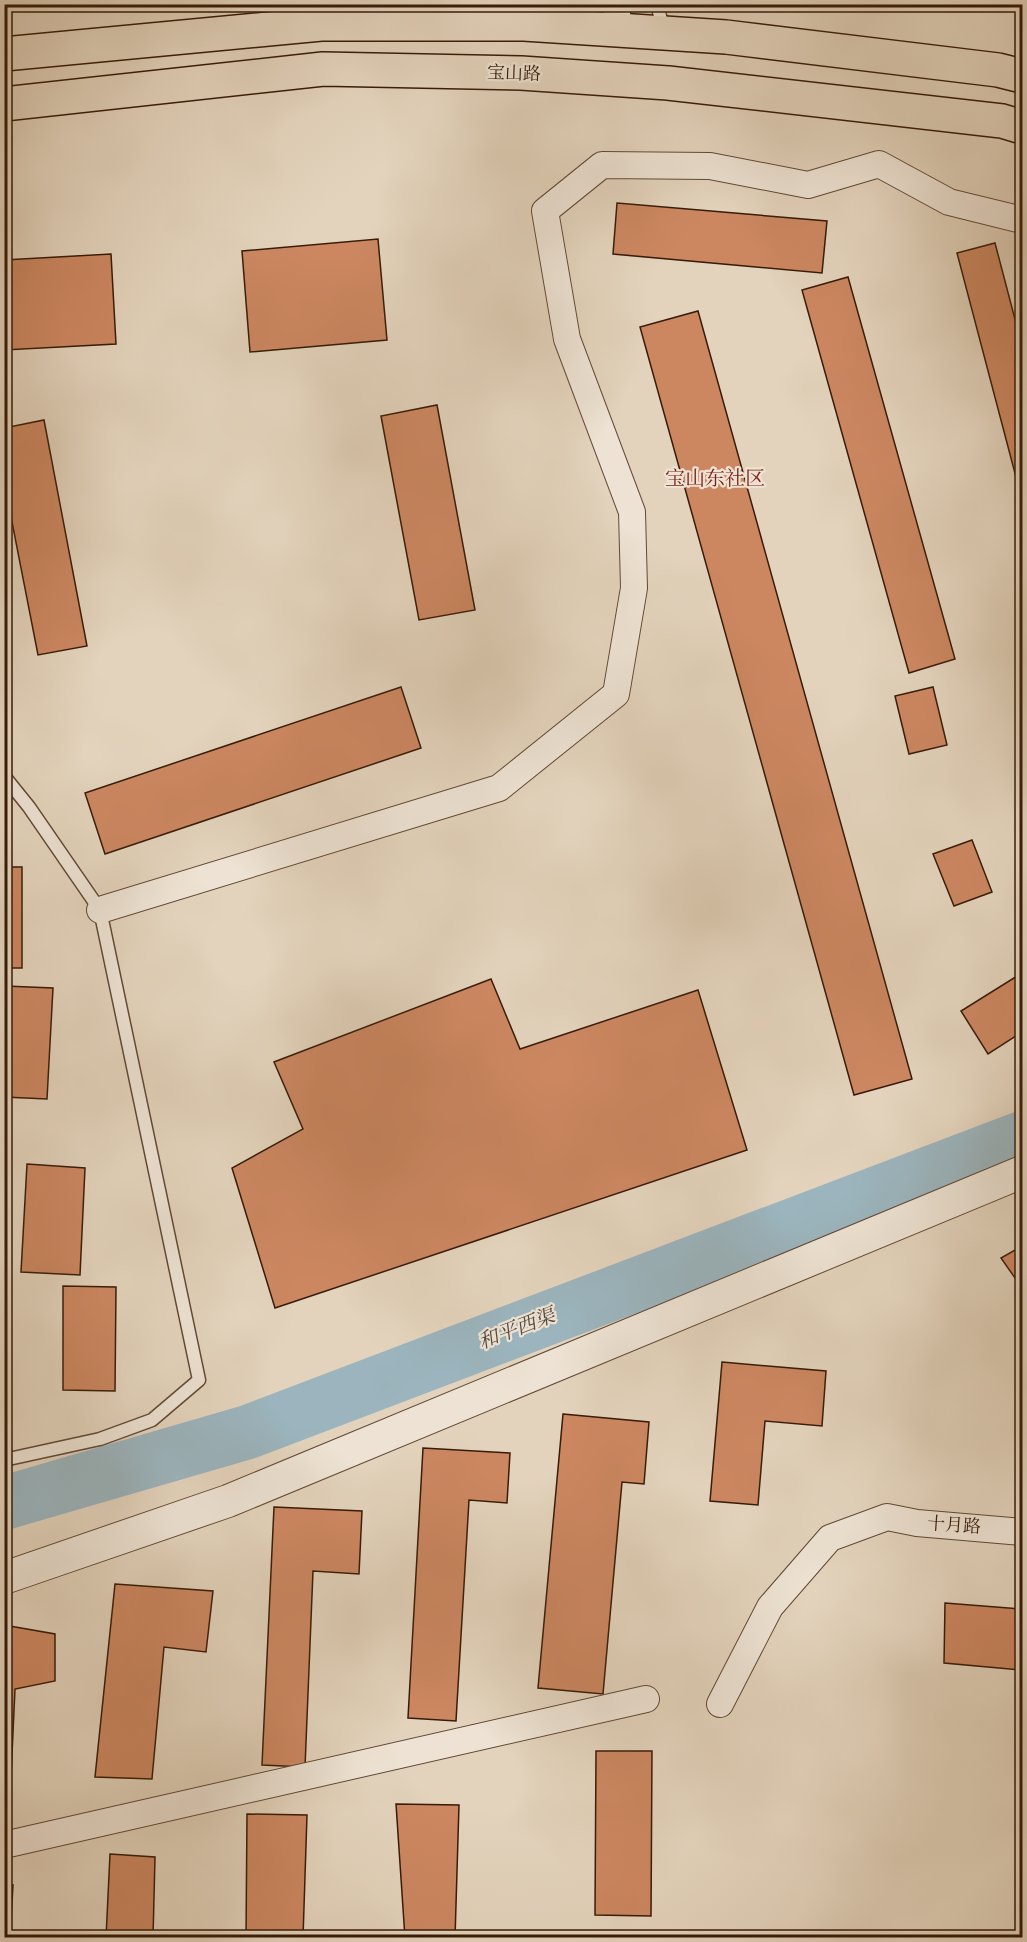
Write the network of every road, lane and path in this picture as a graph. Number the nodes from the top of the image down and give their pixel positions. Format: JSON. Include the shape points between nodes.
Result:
{"nodes":[{"id":1,"x":313,"y":15,"type":"edge"},
{"id":2,"x":617,"y":17,"type":"edge"},
{"id":3,"x":661,"y":19,"type":"edge"},
{"id":4,"x":4,"y":54,"type":"edge"},
{"id":5,"x":1023,"y":76,"type":"edge"},
{"id":6,"x":4,"y":104,"type":"edge"},
{"id":7,"x":1023,"y":126,"type":"edge"},
{"id":8,"x":1023,"y":220,"type":"edge"},
{"id":9,"x":4,"y":776,"type":"edge"},
{"id":10,"x":100,"y":910,"type":"junction"},
{"id":11,"x":1023,"y":1172,"type":"edge"},
{"id":12,"x":4,"y":1460,"type":"edge"},
{"id":13,"x":1023,"y":1532,"type":"edge"},
{"id":14,"x":4,"y":1578,"type":"edge"},
{"id":15,"x":646,"y":1699,"type":"dead end"},
{"id":16,"x":720,"y":1704,"type":"dead end"},
{"id":17,"x":4,"y":1845,"type":"edge"}],
"edges":[{"from":1,"to":2,"type":"main road","via":[[321,24],[524,24]]},
{"from":1,"to":4,"type":"main road"},
{"from":2,"to":3,"type":"main road"},
{"from":3,"to":5,"type":"main road","via":[[726,37]]},
{"from":6,"to":7,"type":"main road","name":"宝山路","via":[[323,69],[521,73],[728,88]]},
{"from":8,"to":10,"type":"street","via":[[949,202],[879,164],[808,184],[710,166],[602,165],[545,211],[567,339],[632,512],[634,588],[616,694],[499,788]]},
{"from":9,"to":10,"type":"lane","via":[[30,807]]},
{"from":10,"to":12,"type":"lane","via":[[199,1380],[152,1420],[100,1439]]},
{"from":11,"to":14,"type":"street","via":[[228,1501]]},
{"from":13,"to":16,"type":"street","name":"十月路","via":[[917,1523],[887,1516],[830,1538],[771,1607]]},
{"from":15,"to":17,"type":"street"}]}
